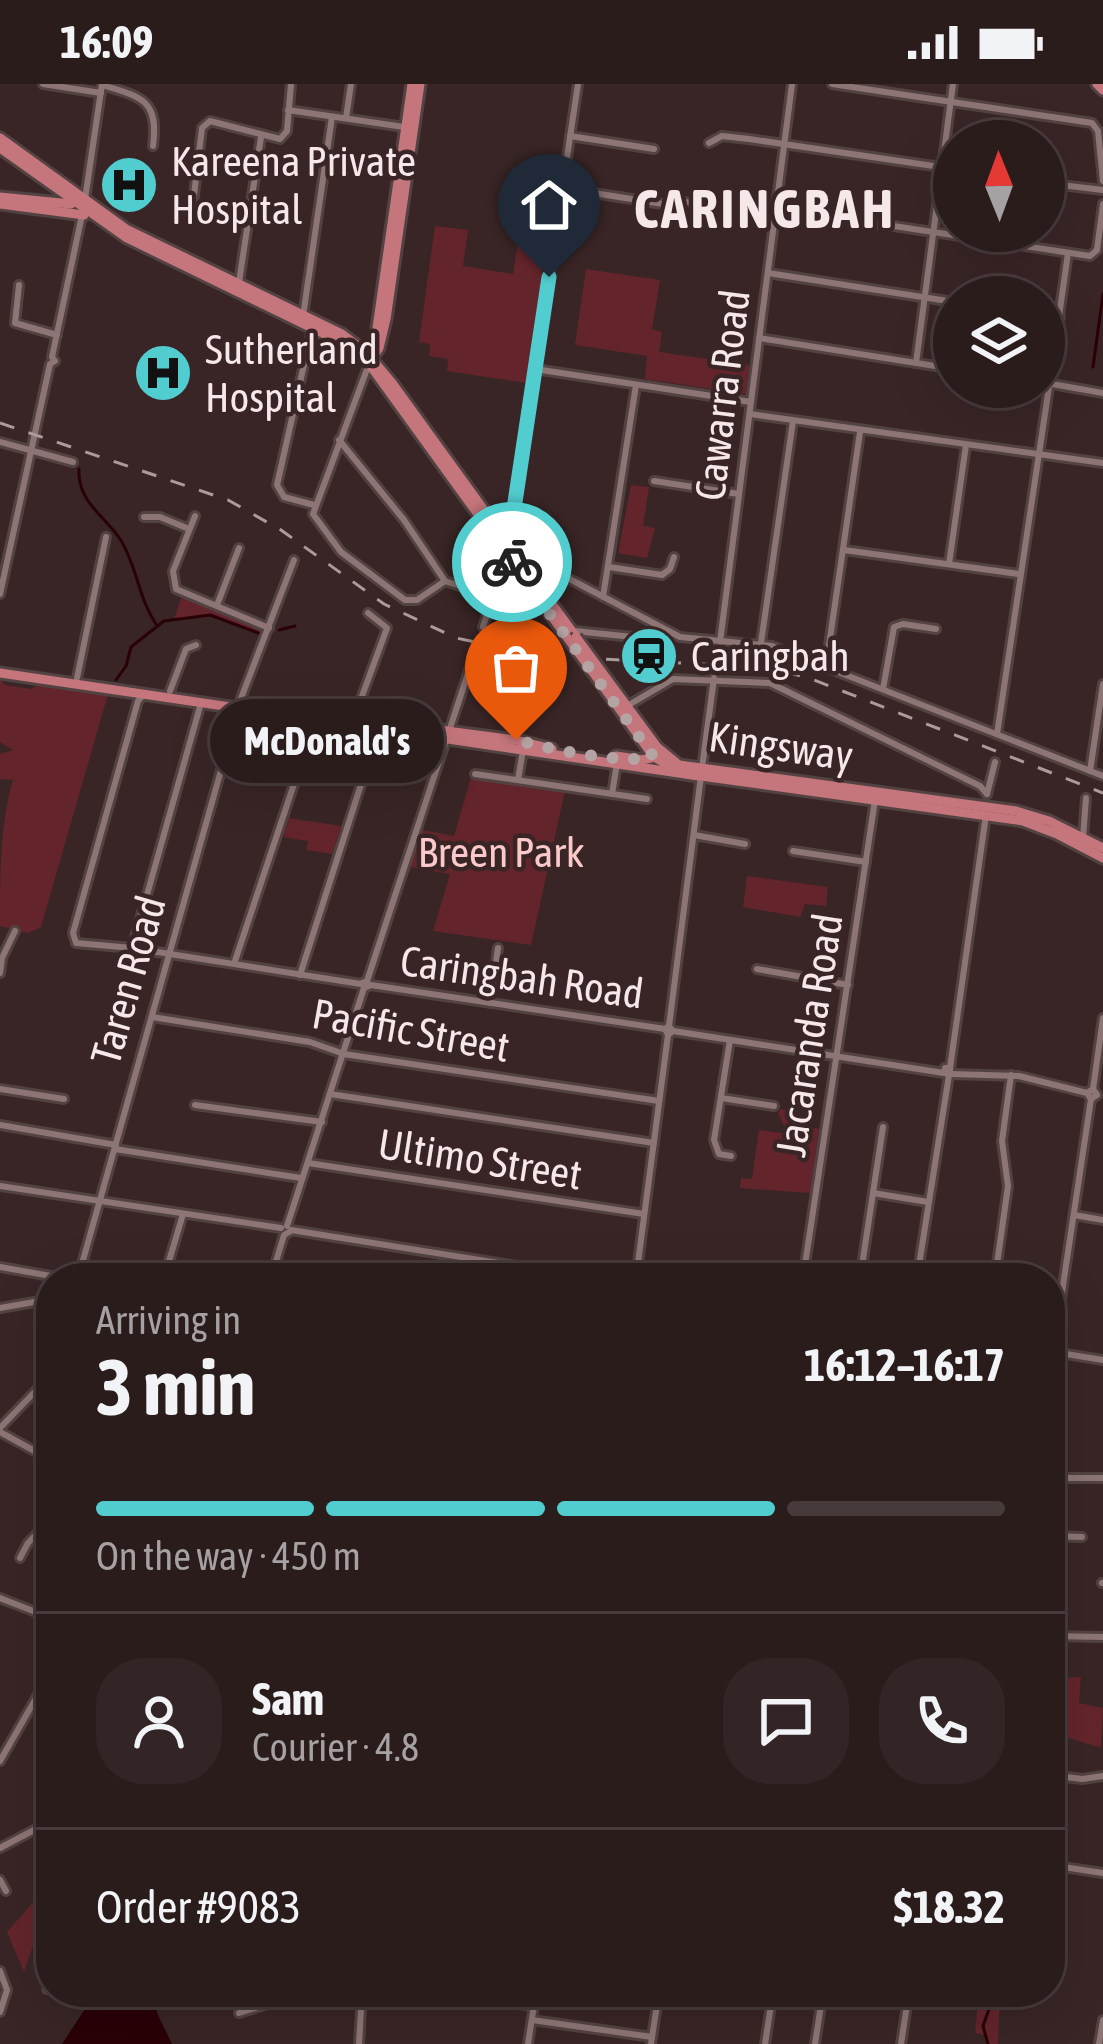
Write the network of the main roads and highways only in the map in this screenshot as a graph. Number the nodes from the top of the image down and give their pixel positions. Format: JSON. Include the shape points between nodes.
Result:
{"nodes":[{"id":1,"x":416,"y":84,"type":"edge"},
{"id":2,"x":0,"y":138,"type":"edge"},
{"id":3,"x":0,"y":148,"type":"edge"},
{"id":4,"x":49,"y":184,"type":"junction"},
{"id":5,"x":0,"y":200,"type":"edge"},
{"id":6,"x":35,"y":200,"type":"junction"},
{"id":7,"x":82,"y":207,"type":"junction"},
{"id":8,"x":383,"y":318,"type":"junction"},
{"id":9,"x":314,"y":324,"type":"junction"},
{"id":10,"x":328,"y":326,"type":"junction"},
{"id":11,"x":370,"y":361,"type":"junction"},
{"id":12,"x":392,"y":383,"type":"junction"},
{"id":13,"x":508,"y":550,"type":"junction"},
{"id":14,"x":571,"y":634,"type":"junction"},
{"id":15,"x":0,"y":669,"type":"edge"},
{"id":16,"x":76,"y":681,"type":"junction"},
{"id":17,"x":169,"y":693,"type":"junction"},
{"id":18,"x":240,"y":704,"type":"junction"},
{"id":19,"x":353,"y":720,"type":"junction"},
{"id":20,"x":447,"y":735,"type":"junction"},
{"id":21,"x":502,"y":739,"type":"junction"},
{"id":22,"x":524,"y":750,"type":"junction"},
{"id":23,"x":659,"y":757,"type":"junction"},
{"id":24,"x":617,"y":760,"type":"junction"},
{"id":25,"x":642,"y":767,"type":"junction"},
{"id":26,"x":701,"y":773,"type":"junction"},
{"id":27,"x":986,"y":811,"type":"junction"},
{"id":28,"x":1103,"y":848,"type":"edge"},
{"id":29,"x":1103,"y":858,"type":"edge"}],
"edges":[{"from":1,"to":8,"type":"main road"},
{"from":2,"to":7,"type":"main road"},
{"from":3,"to":4,"type":"main road"},
{"from":4,"to":6,"type":"main road","via":[[50,195]]},
{"from":4,"to":7,"type":"main road"},
{"from":5,"to":6,"type":"main road","name":"Kingsway"},
{"from":5,"to":7,"type":"main road","name":"Kingsway"},
{"from":6,"to":7,"type":"main road","name":"Kingsway"},
{"from":7,"to":9,"type":"main road","name":"Kingsway"},
{"from":8,"to":10,"type":"main road","via":[[365,340]]},
{"from":8,"to":11,"type":"main road"},
{"from":8,"to":12,"type":"main road"},
{"from":9,"to":10,"type":"main road","name":"Kingsway"},
{"from":9,"to":11,"type":"main road","name":"Kingsway"},
{"from":10,"to":11,"type":"main road","name":"Kingsway"},
{"from":11,"to":12,"type":"main road","name":"Kingsway"},
{"from":11,"to":13,"type":"main road","name":"Kingsway"},
{"from":12,"to":13,"type":"main road","name":"Kingsway"},
{"from":13,"to":14,"type":"main road","name":"Kingsway"},
{"from":13,"to":14,"type":"main road","name":"Kingsway"},
{"from":14,"to":23,"type":"main road","name":"Kingsway","bridge":true},
{"from":15,"to":16,"type":"main road"},
{"from":16,"to":17,"type":"main road"},
{"from":16,"to":17,"type":"main road"},
{"from":17,"to":18,"type":"main road"},
{"from":17,"to":18,"type":"main road"},
{"from":18,"to":19,"type":"main road"},
{"from":18,"to":19,"type":"main road"},
{"from":19,"to":20,"type":"main road"},
{"from":20,"to":21,"type":"main road"},
{"from":20,"to":22,"type":"main road"},
{"from":21,"to":22,"type":"main road"},
{"from":21,"to":24,"type":"main road"},
{"from":22,"to":24,"type":"main road"},
{"from":23,"to":24,"type":"main road"},
{"from":23,"to":25,"type":"main road"},
{"from":23,"to":26,"type":"main road","name":"Kingsway"},
{"from":24,"to":25,"type":"main road"},
{"from":25,"to":26,"type":"main road"},
{"from":26,"to":27,"type":"main road","name":"Kingsway"},
{"from":27,"to":28,"type":"main road","name":"Kingsway","via":[[1041,818]]},
{"from":27,"to":29,"type":"main road","name":"Kingsway"}]}
